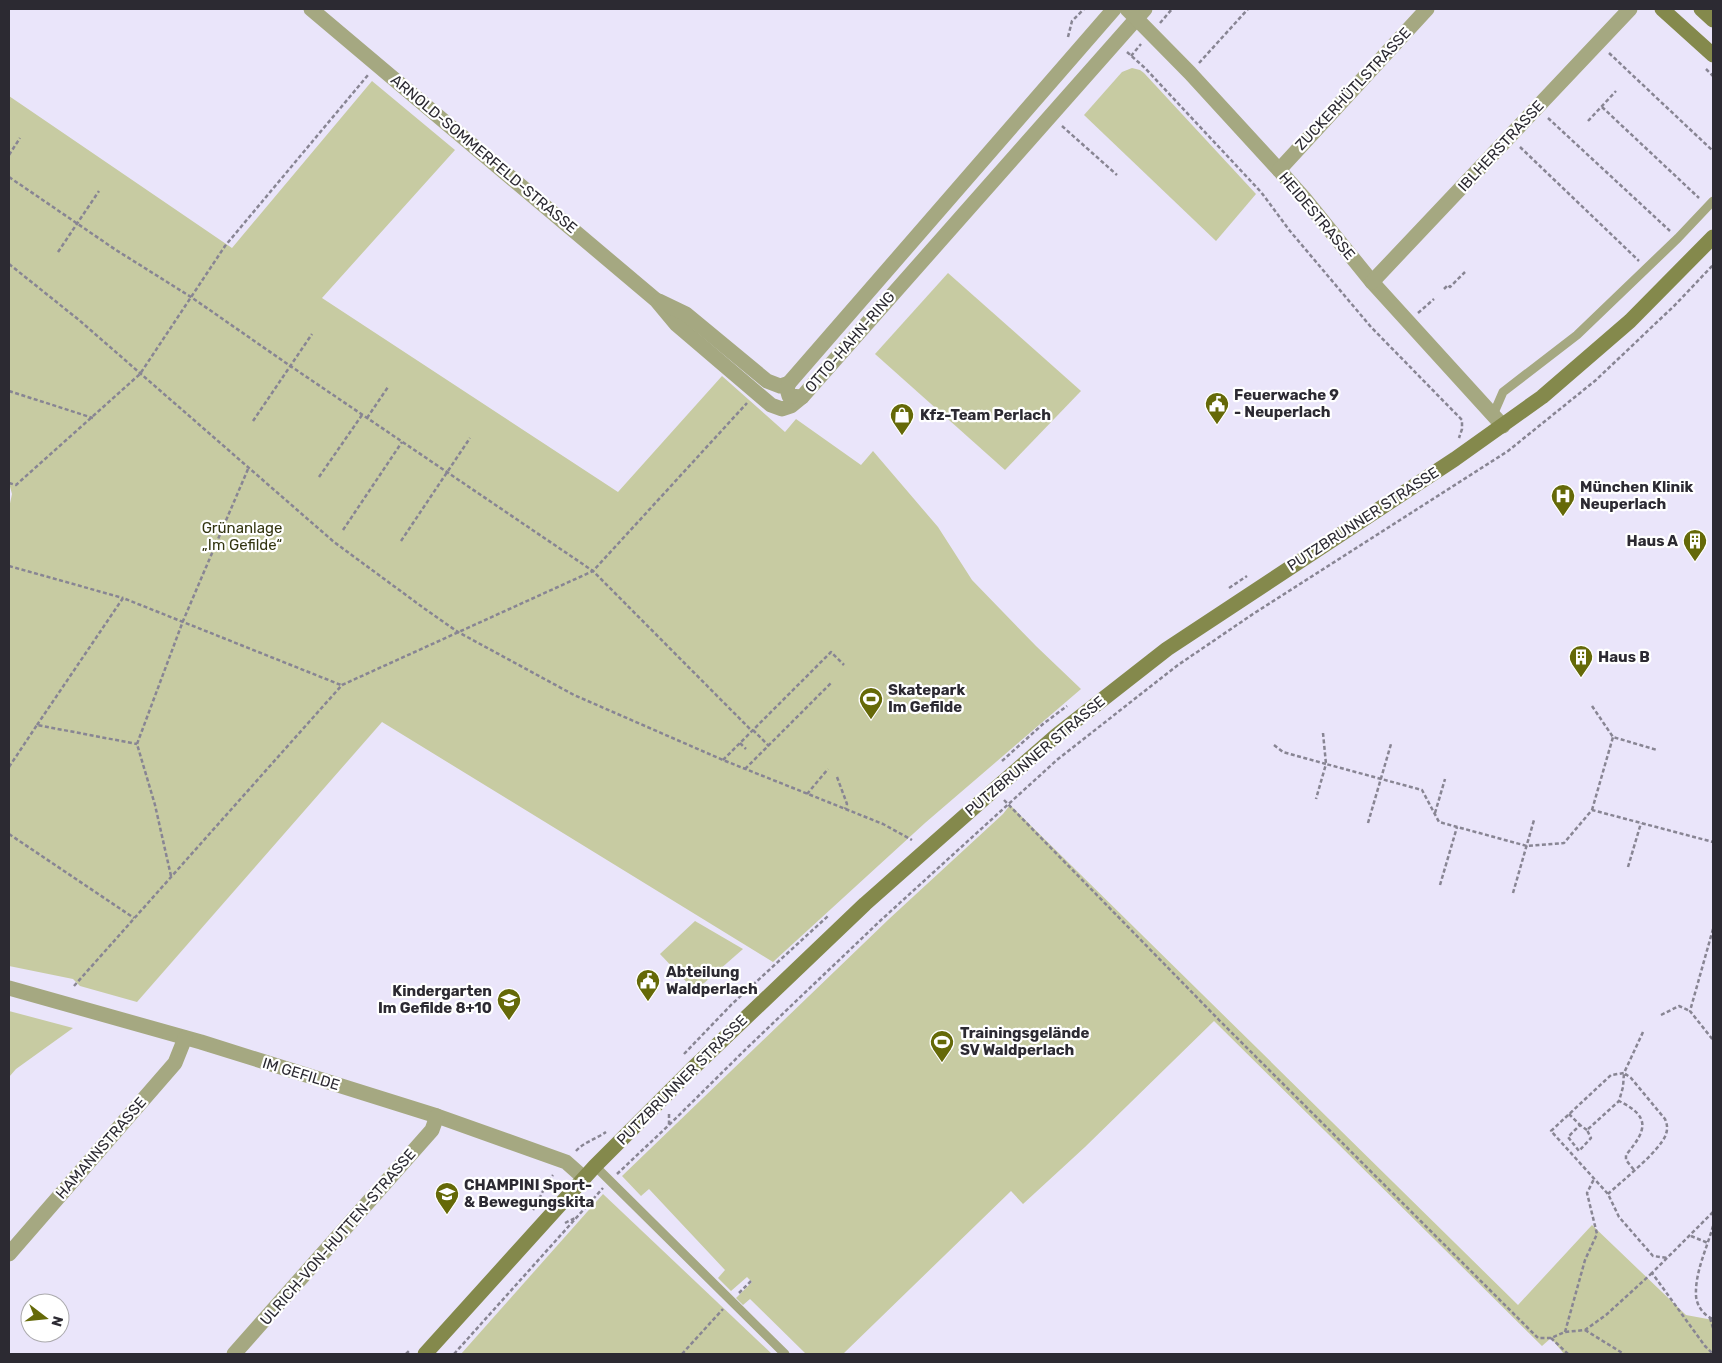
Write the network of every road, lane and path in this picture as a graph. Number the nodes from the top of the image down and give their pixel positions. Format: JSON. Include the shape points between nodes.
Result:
{"nodes":[{"id":1,"x":311,"y":9,"type":"edge"},
{"id":2,"x":1114,"y":9,"type":"edge"},
{"id":3,"x":1248,"y":9,"type":"edge"},
{"id":4,"x":1427,"y":9,"type":"edge"},
{"id":5,"x":1630,"y":9,"type":"edge"},
{"id":6,"x":1662,"y":9,"type":"edge"},
{"id":7,"x":1701,"y":9,"type":"edge"},
{"id":8,"x":1136,"y":12,"type":"edge"},
{"id":9,"x":1713,"y":20,"type":"edge"},
{"id":10,"x":1116,"y":42,"type":"junction"},
{"id":11,"x":1610,"y":54,"type":"dead end"},
{"id":12,"x":1713,"y":55,"type":"edge"},
{"id":13,"x":377,"y":64,"type":"junction"},
{"id":14,"x":1190,"y":73,"type":"junction"},
{"id":15,"x":1616,"y":91,"type":"dead end"},
{"id":16,"x":1602,"y":107,"type":"junction"},
{"id":17,"x":1538,"y":108,"type":"junction"},
{"id":18,"x":1050,"y":116,"type":"junction"},
{"id":19,"x":1588,"y":121,"type":"dead end"},
{"id":20,"x":1510,"y":137,"type":"junction"},
{"id":21,"x":20,"y":138,"type":"dead end"},
{"id":22,"x":1713,"y":151,"type":"edge"},
{"id":23,"x":9,"y":155,"type":"edge"},
{"id":24,"x":1279,"y":170,"type":"junction"},
{"id":25,"x":1116,"y":175,"type":"dead end"},
{"id":26,"x":9,"y":177,"type":"edge"},
{"id":27,"x":99,"y":191,"type":"dead end"},
{"id":28,"x":1711,"y":204,"type":"edge"},
{"id":29,"x":77,"y":223,"type":"junction"},
{"id":30,"x":1713,"y":237,"type":"edge"},
{"id":31,"x":1678,"y":238,"type":"junction"},
{"id":32,"x":58,"y":252,"type":"dead end"},
{"id":33,"x":9,"y":264,"type":"edge"},
{"id":34,"x":1713,"y":265,"type":"edge"},
{"id":35,"x":1646,"y":268,"type":"junction"},
{"id":36,"x":1465,"y":272,"type":"dead end"},
{"id":37,"x":1372,"y":282,"type":"junction"},
{"id":38,"x":1444,"y":289,"type":"dead end"},
{"id":39,"x":191,"y":297,"type":"junction"},
{"id":40,"x":1434,"y":299,"type":"dead end"},
{"id":41,"x":656,"y":300,"type":"junction"},
{"id":42,"x":1409,"y":322,"type":"junction"},
{"id":43,"x":312,"y":334,"type":"dead end"},
{"id":44,"x":290,"y":366,"type":"junction"},
{"id":45,"x":140,"y":374,"type":"junction"},
{"id":46,"x":789,"y":383,"type":"junction"},
{"id":47,"x":388,"y":387,"type":"dead end"},
{"id":48,"x":9,"y":391,"type":"edge"},
{"id":49,"x":756,"y":393,"type":"junction"},
{"id":50,"x":802,"y":397,"type":"junction"},
{"id":51,"x":362,"y":415,"type":"junction"},
{"id":52,"x":92,"y":418,"type":"junction"},
{"id":53,"x":367,"y":418,"type":"junction"},
{"id":54,"x":253,"y":421,"type":"dead end"},
{"id":55,"x":1498,"y":421,"type":"junction"},
{"id":56,"x":470,"y":438,"type":"dead end"},
{"id":57,"x":1458,"y":439,"type":"dead end"},
{"id":58,"x":402,"y":442,"type":"junction"},
{"id":59,"x":248,"y":469,"type":"junction"},
{"id":60,"x":447,"y":472,"type":"junction"},
{"id":61,"x":319,"y":477,"type":"dead end"},
{"id":62,"x":9,"y":483,"type":"edge"},
{"id":63,"x":343,"y":530,"type":"dead end"},
{"id":64,"x":401,"y":541,"type":"dead end"},
{"id":65,"x":9,"y":566,"type":"edge"},
{"id":66,"x":594,"y":571,"type":"junction"},
{"id":67,"x":123,"y":598,"type":"junction"},
{"id":68,"x":183,"y":621,"type":"junction"},
{"id":69,"x":458,"y":632,"type":"junction"},
{"id":70,"x":844,"y":665,"type":"dead end"},
{"id":71,"x":831,"y":684,"type":"dead end"},
{"id":72,"x":342,"y":685,"type":"junction"},
{"id":73,"x":1592,"y":706,"type":"dead end"},
{"id":74,"x":37,"y":725,"type":"junction"},
{"id":75,"x":753,"y":730,"type":"junction"},
{"id":76,"x":1323,"y":733,"type":"dead end"},
{"id":77,"x":1614,"y":737,"type":"junction"},
{"id":78,"x":740,"y":743,"type":"junction"},
{"id":79,"x":137,"y":744,"type":"junction"},
{"id":80,"x":1391,"y":744,"type":"dead end"},
{"id":81,"x":1274,"y":745,"type":"dead end"},
{"id":82,"x":769,"y":746,"type":"junction"},
{"id":83,"x":746,"y":748,"type":"dead end"},
{"id":84,"x":1657,"y":750,"type":"dead end"},
{"id":85,"x":723,"y":760,"type":"junction"},
{"id":86,"x":1326,"y":764,"type":"junction"},
{"id":87,"x":9,"y":767,"type":"edge"},
{"id":88,"x":745,"y":769,"type":"junction"},
{"id":89,"x":828,"y":769,"type":"dead end"},
{"id":90,"x":837,"y":777,"type":"dead end"},
{"id":91,"x":1381,"y":779,"type":"junction"},
{"id":92,"x":1445,"y":779,"type":"dead end"},
{"id":93,"x":807,"y":794,"type":"junction"},
{"id":94,"x":1316,"y":798,"type":"dead end"},
{"id":95,"x":1010,"y":807,"type":"dead end"},
{"id":96,"x":846,"y":809,"type":"junction"},
{"id":97,"x":1592,"y":810,"type":"junction"},
{"id":98,"x":1434,"y":813,"type":"junction"},
{"id":99,"x":1534,"y":820,"type":"dead end"},
{"id":100,"x":1368,"y":823,"type":"dead end"},
{"id":101,"x":1641,"y":823,"type":"junction"},
{"id":102,"x":1457,"y":827,"type":"junction"},
{"id":103,"x":9,"y":834,"type":"edge"},
{"id":104,"x":912,"y":840,"type":"dead end"},
{"id":105,"x":1713,"y":842,"type":"edge"},
{"id":106,"x":1526,"y":846,"type":"junction"},
{"id":107,"x":1628,"y":867,"type":"dead end"},
{"id":108,"x":171,"y":876,"type":"junction"},
{"id":109,"x":1440,"y":884,"type":"dead end"},
{"id":110,"x":1513,"y":893,"type":"dead end"},
{"id":111,"x":134,"y":918,"type":"junction"},
{"id":112,"x":1713,"y":929,"type":"edge"},
{"id":113,"x":74,"y":986,"type":"dead end"},
{"id":114,"x":9,"y":988,"type":"edge"},
{"id":115,"x":1690,"y":1011,"type":"junction"},
{"id":116,"x":1661,"y":1015,"type":"dead end"},
{"id":117,"x":1643,"y":1032,"type":"dead end"},
{"id":118,"x":185,"y":1038,"type":"junction"},
{"id":119,"x":1713,"y":1040,"type":"edge"},
{"id":120,"x":1624,"y":1073,"type":"junction"},
{"id":121,"x":1619,"y":1100,"type":"junction"},
{"id":122,"x":669,"y":1112,"type":"dead end"},
{"id":123,"x":1569,"y":1114,"type":"junction"},
{"id":124,"x":437,"y":1116,"type":"junction"},
{"id":125,"x":658,"y":1123,"type":"dead end"},
{"id":126,"x":669,"y":1125,"type":"junction"},
{"id":127,"x":1580,"y":1125,"type":"junction"},
{"id":128,"x":664,"y":1130,"type":"junction"},
{"id":129,"x":1587,"y":1130,"type":"junction"},
{"id":130,"x":1573,"y":1143,"type":"junction"},
{"id":131,"x":638,"y":1144,"type":"dead end"},
{"id":132,"x":1567,"y":1149,"type":"junction"},
{"id":133,"x":644,"y":1150,"type":"junction"},
{"id":134,"x":622,"y":1160,"type":"dead end"},
{"id":135,"x":628,"y":1165,"type":"junction"},
{"id":136,"x":595,"y":1166,"type":"junction"},
{"id":137,"x":1634,"y":1170,"type":"junction"},
{"id":138,"x":584,"y":1178,"type":"junction"},
{"id":139,"x":1594,"y":1179,"type":"junction"},
{"id":140,"x":610,"y":1180,"type":"junction"},
{"id":141,"x":1608,"y":1194,"type":"junction"},
{"id":142,"x":1713,"y":1212,"type":"edge"},
{"id":143,"x":1713,"y":1226,"type":"edge"},
{"id":144,"x":1690,"y":1235,"type":"junction"},
{"id":145,"x":1708,"y":1243,"type":"junction"},
{"id":146,"x":9,"y":1254,"type":"edge"},
{"id":147,"x":1668,"y":1258,"type":"junction"},
{"id":148,"x":1652,"y":1273,"type":"junction"},
{"id":149,"x":751,"y":1280,"type":"dead end"},
{"id":150,"x":732,"y":1301,"type":"junction"},
{"id":151,"x":1712,"y":1319,"type":"edge"},
{"id":152,"x":1713,"y":1328,"type":"edge"},
{"id":153,"x":1586,"y":1330,"type":"junction"},
{"id":154,"x":1565,"y":1332,"type":"junction"},
{"id":155,"x":1551,"y":1338,"type":"junction"},
{"id":156,"x":234,"y":1354,"type":"edge"},
{"id":157,"x":425,"y":1354,"type":"edge"},
{"id":158,"x":454,"y":1354,"type":"edge"},
{"id":159,"x":682,"y":1354,"type":"edge"},
{"id":160,"x":785,"y":1354,"type":"edge"},
{"id":161,"x":1568,"y":1354,"type":"edge"},
{"id":162,"x":1624,"y":1354,"type":"edge"},
{"id":163,"x":1713,"y":1354,"type":"edge"}],
"edges":[{"from":1,"to":13,"type":"street","name":"ARNOLD-SOMMERFELD-STRASSE"},
{"from":2,"to":46,"type":"street","name":"OTTO-HAHN-RING"},
{"from":3,"to":14,"type":"path"},
{"from":4,"to":24,"type":"street","name":"ZUCKERHÜTLSTRASSE"},
{"from":5,"to":17,"type":"street","name":"IBLHERSTRASSE"},
{"from":6,"to":12,"type":"main road"},
{"from":7,"to":9,"type":"main road"},
{"from":8,"to":10,"type":"street","name":"OTTO-HAHN-RING"},
{"from":8,"to":14,"type":"street","name":"HEIDESTRASSE"},
{"from":10,"to":18,"type":"street","name":"OTTO-HAHN-RING"},
{"from":10,"to":57,"type":"path","via":[[1262,192],[1290,231],[1371,327],[1462,420]]},
{"from":11,"to":22,"type":"path"},
{"from":13,"to":39,"type":"path","via":[[225,246]]},
{"from":13,"to":41,"type":"street","name":"ARNOLD-SOMMERFELD-STRASSE"},
{"from":14,"to":24,"type":"street","name":"HEIDESTRASSE"},
{"from":15,"to":16,"type":"path"},
{"from":16,"to":19,"type":"path"},
{"from":16,"to":28,"type":"path"},
{"from":17,"to":20,"type":"street","name":"IBLHERSTRASSE"},
{"from":17,"to":31,"type":"path"},
{"from":18,"to":25,"type":"path"},
{"from":18,"to":50,"type":"street","name":"OTTO-HAHN-RING"},
{"from":20,"to":35,"type":"path"},
{"from":20,"to":37,"type":"street","name":"IBLHERSTRASSE"},
{"from":21,"to":23,"type":"path"},
{"from":24,"to":37,"type":"street","name":"HEIDESTRASSE"},
{"from":26,"to":29,"type":"path"},
{"from":27,"to":29,"type":"path"},
{"from":28,"to":31,"type":"lane"},
{"from":29,"to":32,"type":"path"},
{"from":29,"to":39,"type":"path"},
{"from":30,"to":55,"type":"main road","name":"PUTZBRUNNER STRASSE","via":[[1630,321],[1542,397]]},
{"from":31,"to":35,"type":"lane"},
{"from":33,"to":45,"type":"path"},
{"from":34,"to":126,"type":"path","via":[[1676,305],[1596,380],[1508,451],[1178,665],[1058,759],[852,948]]},
{"from":35,"to":55,"type":"lane","via":[[1577,334],[1503,392]]},
{"from":36,"to":38,"type":"path"},
{"from":37,"to":42,"type":"street","name":"HEIDESTRASSE"},
{"from":39,"to":44,"type":"path"},
{"from":39,"to":45,"type":"path"},
{"from":40,"to":42,"type":"path"},
{"from":41,"to":46,"type":"street","name":"ARNOLD-SOMMERFELD-STRASSE","via":[[686,314],[767,381],[780,386]]},
{"from":41,"to":49,"type":"street","name":"ARNOLD-SOMMERFELD-STRASSE","via":[[676,324]]},
{"from":42,"to":55,"type":"street","name":"HEIDESTRASSE"},
{"from":43,"to":44,"type":"path"},
{"from":44,"to":51,"type":"path"},
{"from":44,"to":54,"type":"path"},
{"from":45,"to":52,"type":"path"},
{"from":45,"to":59,"type":"path"},
{"from":46,"to":50,"type":"street","name":"OTTO-HAHN-RING","via":[[790,396]]},
{"from":47,"to":53,"type":"path"},
{"from":48,"to":52,"type":"path"},
{"from":49,"to":50,"type":"street","name":"ARNOLD-SOMMERFELD-STRASSE","via":[[782,409]]},
{"from":49,"to":66,"type":"path"},
{"from":51,"to":53,"type":"path"},
{"from":51,"to":61,"type":"path"},
{"from":52,"to":62,"type":"path","via":[[16,485]]},
{"from":53,"to":58,"type":"path"},
{"from":55,"to":136,"type":"main road","name":"PUTZBRUNNER STRASSE","via":[[1455,460],[1167,649],[1057,735],[792,972]]},
{"from":56,"to":60,"type":"path"},
{"from":58,"to":60,"type":"path"},
{"from":58,"to":63,"type":"path"},
{"from":59,"to":68,"type":"path"},
{"from":59,"to":69,"type":"path","via":[[334,542]]},
{"from":60,"to":64,"type":"path"},
{"from":60,"to":66,"type":"path"},
{"from":65,"to":67,"type":"path"},
{"from":66,"to":69,"type":"path"},
{"from":66,"to":75,"type":"path"},
{"from":67,"to":68,"type":"path"},
{"from":67,"to":74,"type":"path"},
{"from":68,"to":72,"type":"path"},
{"from":68,"to":79,"type":"path"},
{"from":69,"to":72,"type":"path"},
{"from":69,"to":85,"type":"path","via":[[574,694]]},
{"from":70,"to":75,"type":"path","via":[[831,652]]},
{"from":71,"to":82,"type":"path"},
{"from":72,"to":108,"type":"path"},
{"from":73,"to":77,"type":"path"},
{"from":74,"to":79,"type":"path"},
{"from":74,"to":87,"type":"path"},
{"from":75,"to":78,"type":"path"},
{"from":75,"to":82,"type":"path"},
{"from":76,"to":86,"type":"path"},
{"from":77,"to":84,"type":"path"},
{"from":77,"to":97,"type":"path"},
{"from":78,"to":83,"type":"path"},
{"from":78,"to":85,"type":"path"},
{"from":79,"to":108,"type":"path"},
{"from":80,"to":91,"type":"path"},
{"from":81,"to":86,"type":"path","via":[[1283,752]]},
{"from":82,"to":88,"type":"path"},
{"from":85,"to":88,"type":"path"},
{"from":86,"to":91,"type":"path"},
{"from":86,"to":94,"type":"path"},
{"from":88,"to":93,"type":"path"},
{"from":89,"to":93,"type":"path"},
{"from":90,"to":96,"type":"path","via":[[848,804]]},
{"from":91,"to":98,"type":"path","via":[[1422,790]]},
{"from":91,"to":100,"type":"path"},
{"from":92,"to":98,"type":"path"},
{"from":93,"to":96,"type":"path"},
{"from":95,"to":155,"type":"path","via":[[1538,1338]]},
{"from":96,"to":104,"type":"path"},
{"from":97,"to":101,"type":"path"},
{"from":97,"to":106,"type":"path","via":[[1564,842]]},
{"from":98,"to":102,"type":"path","via":[[1439,822]]},
{"from":99,"to":106,"type":"path"},
{"from":101,"to":105,"type":"path"},
{"from":101,"to":107,"type":"path"},
{"from":102,"to":106,"type":"path"},
{"from":102,"to":109,"type":"path"},
{"from":103,"to":111,"type":"path"},
{"from":106,"to":110,"type":"path"},
{"from":108,"to":111,"type":"path"},
{"from":111,"to":113,"type":"path"},
{"from":112,"to":115,"type":"path"},
{"from":114,"to":118,"type":"street","name":"IM GEFILDE"},
{"from":115,"to":116,"type":"path","via":[[1679,1006]]},
{"from":115,"to":119,"type":"path"},
{"from":117,"to":120,"type":"path"},
{"from":118,"to":124,"type":"street","name":"IM GEFILDE"},
{"from":118,"to":146,"type":"street","name":"HAMANNSTRASSE","via":[[175,1063]]},
{"from":120,"to":121,"type":"path"},
{"from":120,"to":123,"type":"path","via":[[1611,1075]]},
{"from":120,"to":137,"type":"path","via":[[1665,1119],[1667,1126],[1666,1136],[1659,1146]]},
{"from":121,"to":129,"type":"path"},
{"from":121,"to":137,"type":"path","via":[[1631,1106],[1640,1117],[1643,1128],[1626,1155]]},
{"from":122,"to":126,"type":"path"},
{"from":123,"to":127,"type":"path"},
{"from":123,"to":132,"type":"path","via":[[1551,1131]]},
{"from":124,"to":138,"type":"street","name":"IM GEFILDE","via":[[566,1162]]},
{"from":124,"to":156,"type":"street","name":"ULRICH-VON-HUTTEN-STRASSE","via":[[432,1130]]},
{"from":125,"to":128,"type":"path"},
{"from":126,"to":128,"type":"path"},
{"from":127,"to":129,"type":"path"},
{"from":127,"to":130,"type":"path","via":[[1568,1137]]},
{"from":128,"to":133,"type":"path"},
{"from":129,"to":130,"type":"path","via":[[1591,1138],[1579,1150]]},
{"from":130,"to":132,"type":"path"},
{"from":131,"to":133,"type":"path"},
{"from":132,"to":139,"type":"path"},
{"from":133,"to":135,"type":"path"},
{"from":134,"to":135,"type":"path"},
{"from":135,"to":140,"type":"path"},
{"from":136,"to":138,"type":"main road","name":"PUTZBRUNNER STRASSE"},
{"from":136,"to":140,"type":"lane"},
{"from":137,"to":141,"type":"path"},
{"from":138,"to":157,"type":"main road","name":"PUTZBRUNNER STRASSE"},
{"from":139,"to":141,"type":"path"},
{"from":139,"to":154,"type":"path","via":[[1587,1193],[1597,1234],[1585,1260]]},
{"from":140,"to":150,"type":"lane"},
{"from":140,"to":158,"type":"path"},
{"from":141,"to":147,"type":"path","via":[[1619,1217],[1654,1256]]},
{"from":142,"to":144,"type":"path"},
{"from":143,"to":145,"type":"path"},
{"from":144,"to":145,"type":"path"},
{"from":144,"to":147,"type":"path"},
{"from":145,"to":151,"type":"path","via":[[1695,1296],[1701,1310]]},
{"from":147,"to":148,"type":"path"},
{"from":148,"to":153,"type":"path"},
{"from":148,"to":163,"type":"path"},
{"from":149,"to":150,"type":"path"},
{"from":150,"to":159,"type":"path"},
{"from":150,"to":160,"type":"lane"},
{"from":151,"to":152,"type":"path"},
{"from":153,"to":154,"type":"path"},
{"from":153,"to":162,"type":"path"},
{"from":154,"to":155,"type":"path"},
{"from":155,"to":161,"type":"path"}]}
